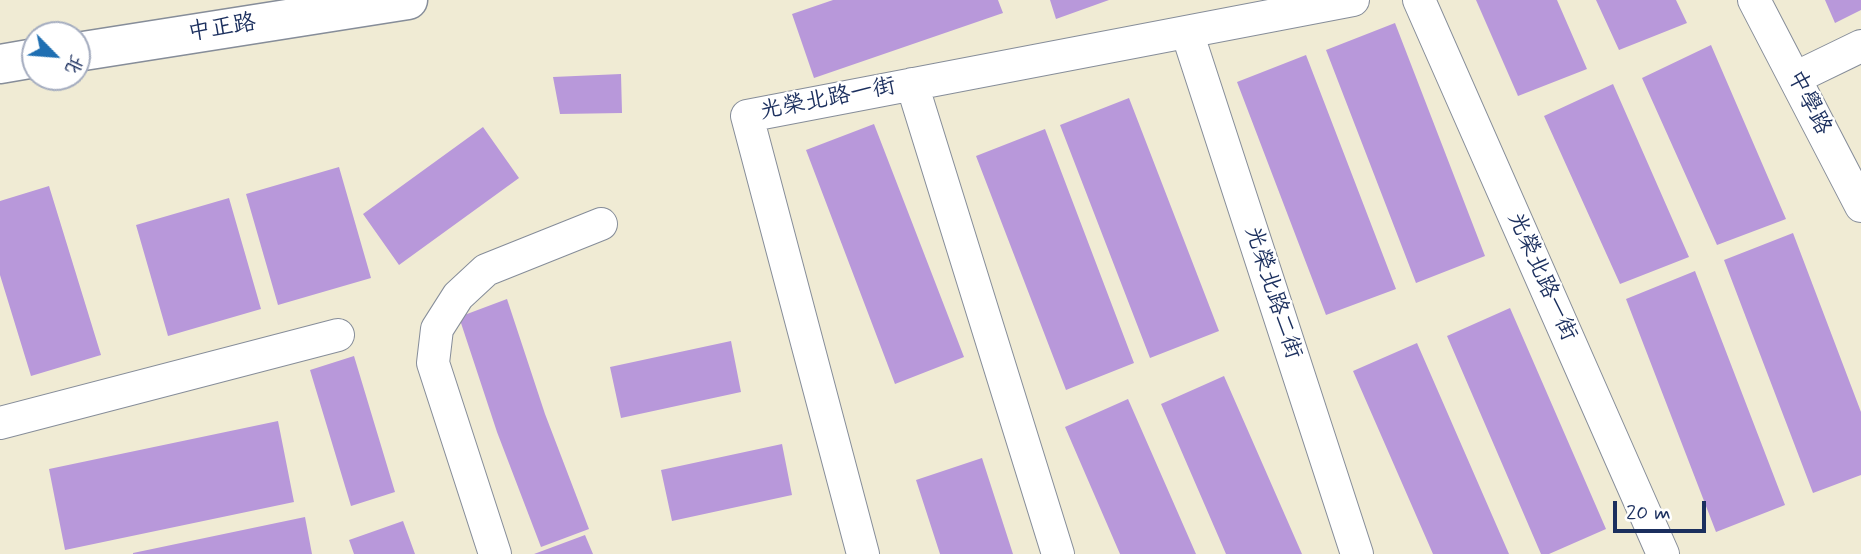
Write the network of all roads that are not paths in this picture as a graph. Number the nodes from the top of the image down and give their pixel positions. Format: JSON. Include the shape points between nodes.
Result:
{"nodes":[{"id":1,"x":408,"y":0,"type":"edge"},
{"id":2,"x":1353,"y":0,"type":"edge"},
{"id":3,"x":1419,"y":0,"type":"edge"},
{"id":4,"x":1754,"y":0,"type":"edge"},
{"id":5,"x":1187,"y":32,"type":"junction"},
{"id":6,"x":1861,"y":47,"type":"edge"},
{"id":7,"x":91,"y":50,"type":"edge"},
{"id":8,"x":21,"y":60,"type":"edge"},
{"id":9,"x":0,"y":64,"type":"edge"},
{"id":10,"x":1795,"y":78,"type":"junction"},
{"id":11,"x":912,"y":84,"type":"junction"},
{"id":12,"x":1861,"y":206,"type":"edge"},
{"id":13,"x":601,"y":224,"type":"dead end"},
{"id":14,"x":338,"y":335,"type":"dead end"},
{"id":15,"x":0,"y":423,"type":"edge"},
{"id":16,"x":495,"y":554,"type":"edge"},
{"id":17,"x":863,"y":554,"type":"edge"},
{"id":18,"x":1058,"y":554,"type":"edge"},
{"id":19,"x":1357,"y":554,"type":"edge"},
{"id":20,"x":1663,"y":554,"type":"edge"}],
"edges":[{"from":1,"to":7,"type":"main road","name":"中正路"},
{"from":2,"to":5,"type":"street","name":"光榮北路一街"},
{"from":3,"to":20,"type":"street","name":"光榮北路一街"},
{"from":4,"to":10,"type":"street","name":"中學路"},
{"from":5,"to":11,"type":"street","name":"光榮北路一街"},
{"from":5,"to":19,"type":"street","name":"光榮北路二街"},
{"from":6,"to":10,"type":"street"},
{"from":8,"to":9,"type":"main road"},
{"from":10,"to":12,"type":"street","name":"中學路"},
{"from":11,"to":17,"type":"street","name":"光榮北路一街","via":[[747,116]]},
{"from":11,"to":18,"type":"street"},
{"from":13,"to":16,"type":"street","via":[[486,270],[458,296],[438,329],[433,363]]},
{"from":14,"to":15,"type":"street"}]}
